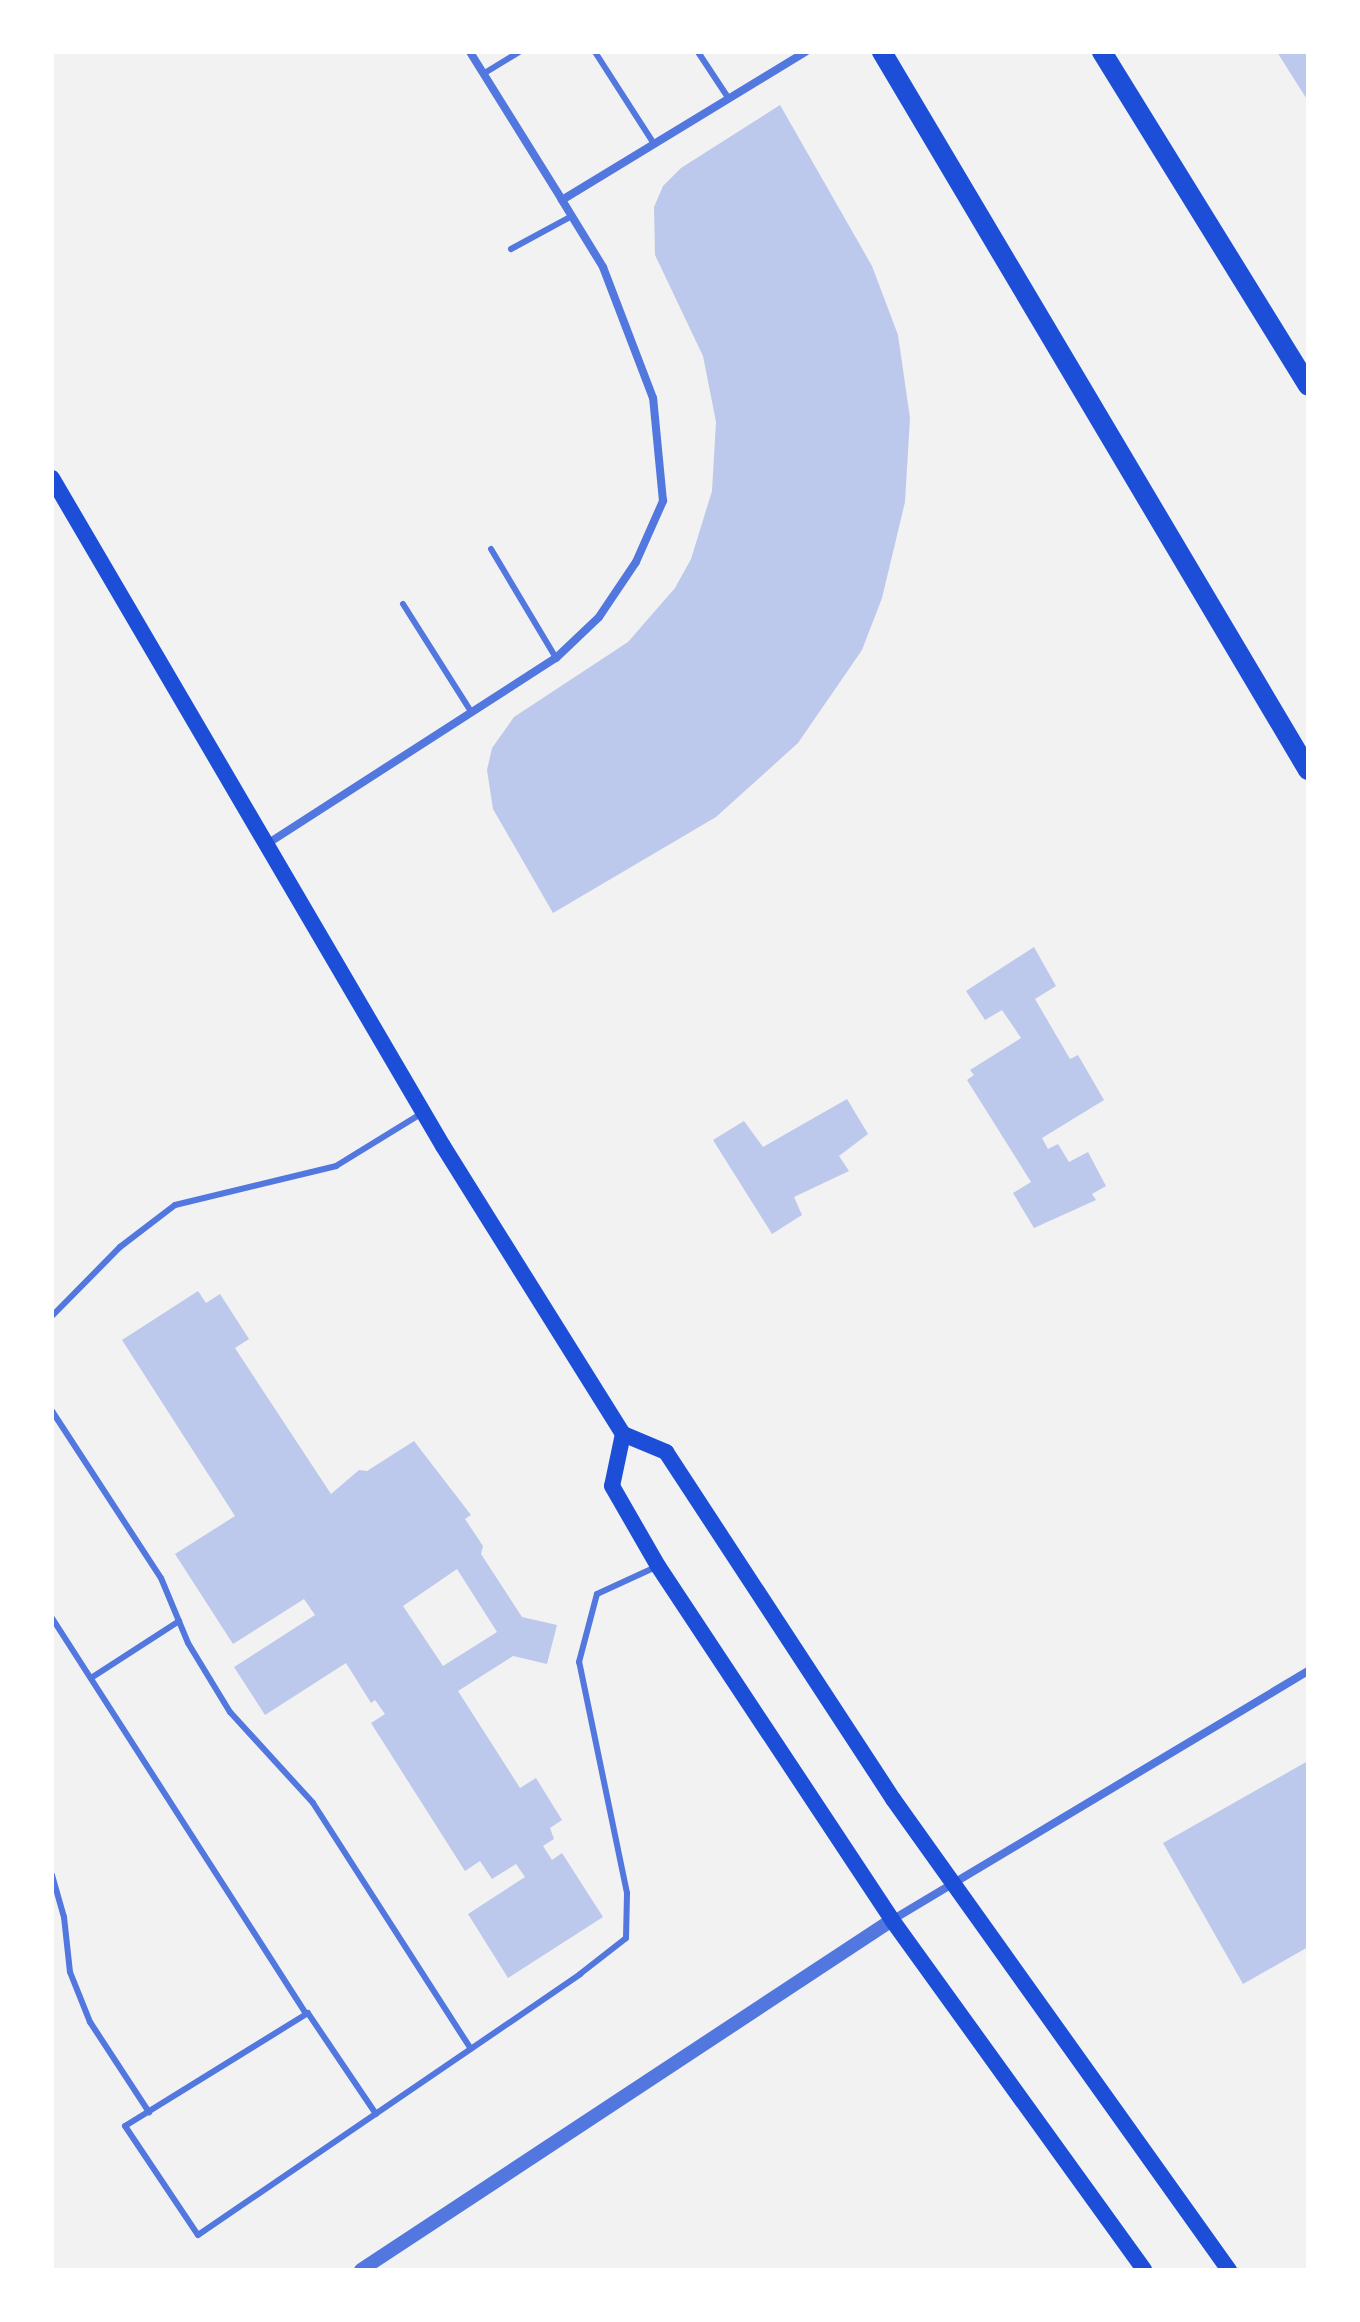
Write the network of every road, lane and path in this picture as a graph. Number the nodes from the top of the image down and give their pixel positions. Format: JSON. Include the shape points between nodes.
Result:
{"nodes":[{"id":1,"x":470,"y":52,"type":"edge"},
{"id":2,"x":519,"y":52,"type":"edge"},
{"id":3,"x":595,"y":52,"type":"edge"},
{"id":4,"x":698,"y":52,"type":"edge"},
{"id":5,"x":805,"y":52,"type":"edge"},
{"id":6,"x":882,"y":52,"type":"edge"},
{"id":7,"x":1102,"y":52,"type":"edge"},
{"id":8,"x":483,"y":74,"type":"junction"},
{"id":9,"x":729,"y":99,"type":"junction"},
{"id":10,"x":654,"y":144,"type":"junction"},
{"id":11,"x":562,"y":200,"type":"junction"},
{"id":12,"x":572,"y":216,"type":"junction"},
{"id":13,"x":511,"y":249,"type":"dead end"},
{"id":14,"x":1308,"y":386,"type":"edge"},
{"id":15,"x":52,"y":478,"type":"edge"},
{"id":16,"x":491,"y":549,"type":"dead end"},
{"id":17,"x":403,"y":604,"type":"dead end"},
{"id":18,"x":556,"y":658,"type":"junction"},
{"id":19,"x":470,"y":710,"type":"junction"},
{"id":20,"x":1308,"y":770,"type":"edge"},
{"id":21,"x":267,"y":844,"type":"junction"},
{"id":22,"x":424,"y":1112,"type":"junction"},
{"id":23,"x":52,"y":1316,"type":"edge"},
{"id":24,"x":52,"y":1411,"type":"edge"},
{"id":25,"x":623,"y":1434,"type":"junction"},
{"id":26,"x":658,"y":1566,"type":"junction"},
{"id":27,"x":52,"y":1618,"type":"edge"},
{"id":28,"x":179,"y":1621,"type":"junction"},
{"id":29,"x":1308,"y":1671,"type":"edge"},
{"id":30,"x":91,"y":1678,"type":"junction"},
{"id":31,"x":52,"y":1875,"type":"edge"},
{"id":32,"x":951,"y":1884,"type":"junction"},
{"id":33,"x":892,"y":1920,"type":"junction"},
{"id":34,"x":306,"y":2014,"type":"junction"},
{"id":35,"x":471,"y":2049,"type":"junction"},
{"id":36,"x":149,"y":2112,"type":"junction"},
{"id":37,"x":376,"y":2114,"type":"junction"},
{"id":38,"x":361,"y":2270,"type":"edge"},
{"id":39,"x":1144,"y":2270,"type":"edge"},
{"id":40,"x":1229,"y":2270,"type":"edge"}],
"edges":[{"from":1,"to":8,"type":"street"},
{"from":2,"to":8,"type":"lane"},
{"from":3,"to":10,"type":"lane"},
{"from":4,"to":9,"type":"lane"},
{"from":5,"to":9,"type":"street"},
{"from":6,"to":20,"type":"main road"},
{"from":7,"to":14,"type":"main road"},
{"from":8,"to":11,"type":"street"},
{"from":9,"to":10,"type":"street"},
{"from":10,"to":11,"type":"street"},
{"from":11,"to":12,"type":"street"},
{"from":12,"to":13,"type":"lane"},
{"from":12,"to":18,"type":"street","via":[[603,267],[653,398],[663,501],[636,562],[599,617]]},
{"from":15,"to":21,"type":"main road"},
{"from":16,"to":18,"type":"lane"},
{"from":17,"to":19,"type":"lane"},
{"from":18,"to":19,"type":"street"},
{"from":19,"to":21,"type":"street"},
{"from":21,"to":22,"type":"main road"},
{"from":22,"to":23,"type":"lane","via":[[336,1166],[175,1205],[120,1247]]},
{"from":22,"to":25,"type":"main road"},
{"from":24,"to":28,"type":"lane","via":[[161,1578]]},
{"from":25,"to":26,"type":"main road","via":[[612,1486]]},
{"from":25,"to":32,"type":"main road","via":[[666,1452]]},
{"from":26,"to":33,"type":"main road"},
{"from":26,"to":35,"type":"lane","via":[[597,1594],[579,1662],[627,1893],[626,1938]]},
{"from":27,"to":30,"type":"lane"},
{"from":28,"to":30,"type":"lane"},
{"from":28,"to":35,"type":"lane","via":[[230,1712],[313,1803]]},
{"from":29,"to":32,"type":"street"},
{"from":30,"to":34,"type":"lane"},
{"from":31,"to":36,"type":"lane","via":[[64,1917],[70,1972],[90,2022]]},
{"from":32,"to":33,"type":"street"},
{"from":32,"to":40,"type":"main road"},
{"from":33,"to":38,"type":"street"},
{"from":33,"to":39,"type":"main road"},
{"from":34,"to":36,"type":"lane"},
{"from":34,"to":37,"type":"lane"},
{"from":35,"to":37,"type":"lane"},
{"from":36,"to":37,"type":"lane","via":[[125,2126],[198,2235]]}]}
